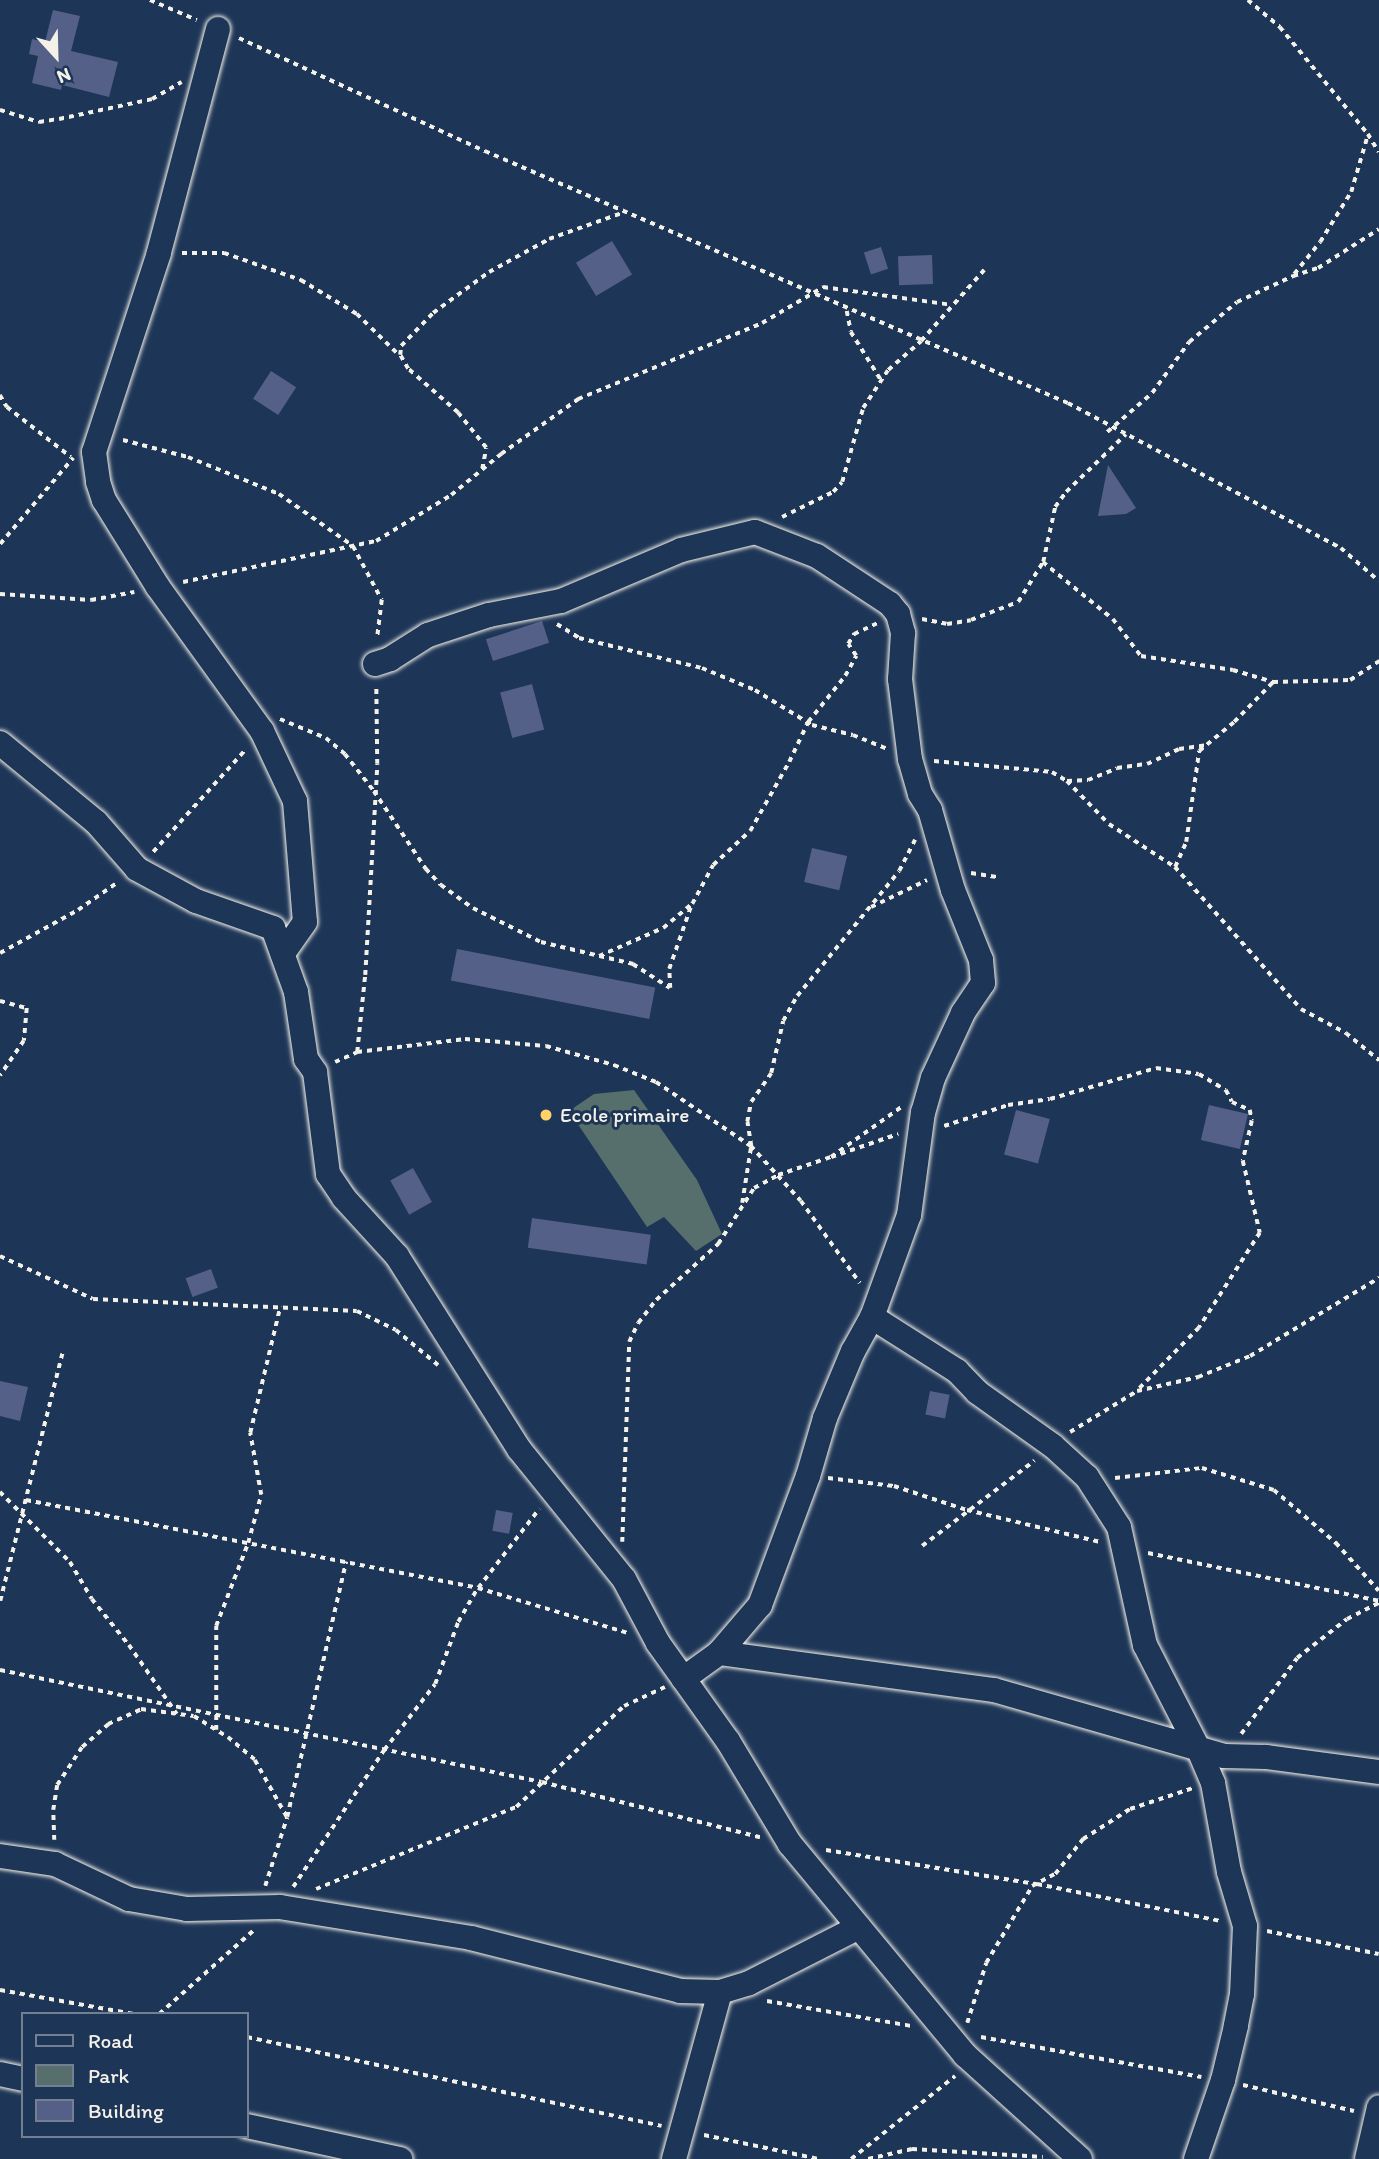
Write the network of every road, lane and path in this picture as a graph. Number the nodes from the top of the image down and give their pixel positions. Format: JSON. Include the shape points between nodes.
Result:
{"nodes":[{"id":1,"x":150,"y":0,"type":"edge"},
{"id":2,"x":1248,"y":0,"type":"edge"},
{"id":3,"x":218,"y":29,"type":"junction"},
{"id":4,"x":209,"y":62,"type":"junction"},
{"id":5,"x":0,"y":110,"type":"edge"},
{"id":6,"x":1368,"y":134,"type":"junction"},
{"id":7,"x":1379,"y":152,"type":"edge"},
{"id":8,"x":624,"y":212,"type":"junction"},
{"id":9,"x":1379,"y":229,"type":"edge"},
{"id":10,"x":159,"y":253,"type":"junction"},
{"id":11,"x":984,"y":270,"type":"dead end"},
{"id":12,"x":1293,"y":276,"type":"junction"},
{"id":13,"x":811,"y":294,"type":"junction"},
{"id":14,"x":952,"y":305,"type":"junction"},
{"id":15,"x":847,"y":310,"type":"junction"},
{"id":16,"x":921,"y":341,"type":"junction"},
{"id":17,"x":400,"y":355,"type":"junction"},
{"id":18,"x":881,"y":380,"type":"junction"},
{"id":19,"x":0,"y":396,"type":"edge"},
{"id":20,"x":1107,"y":432,"type":"dead end"},
{"id":21,"x":1126,"y":433,"type":"junction"},
{"id":22,"x":83,"y":455,"type":"junction"},
{"id":23,"x":482,"y":470,"type":"junction"},
{"id":24,"x":98,"y":482,"type":"junction"},
{"id":25,"x":755,"y":532,"type":"junction"},
{"id":26,"x":0,"y":544,"type":"edge"},
{"id":27,"x":353,"y":546,"type":"junction"},
{"id":28,"x":1043,"y":562,"type":"junction"},
{"id":29,"x":1379,"y":581,"type":"edge"},
{"id":30,"x":158,"y":587,"type":"junction"},
{"id":31,"x":0,"y":594,"type":"edge"},
{"id":32,"x":536,"y":607,"type":"junction"},
{"id":33,"x":898,"y":614,"type":"junction"},
{"id":34,"x":1379,"y":661,"type":"edge"},
{"id":35,"x":375,"y":664,"type":"junction"},
{"id":36,"x":1273,"y":681,"type":"junction"},
{"id":37,"x":244,"y":705,"type":"junction"},
{"id":38,"x":807,"y":722,"type":"junction"},
{"id":39,"x":0,"y":743,"type":"edge"},
{"id":40,"x":1207,"y":744,"type":"junction"},
{"id":41,"x":910,"y":759,"type":"junction"},
{"id":42,"x":1068,"y":781,"type":"junction"},
{"id":43,"x":374,"y":791,"type":"junction"},
{"id":44,"x":930,"y":810,"type":"junction"},
{"id":45,"x":1175,"y":867,"type":"junction"},
{"id":46,"x":692,"y":904,"type":"junction"},
{"id":47,"x":283,"y":954,"type":"junction"},
{"id":48,"x":599,"y":956,"type":"junction"},
{"id":49,"x":0,"y":1000,"type":"edge"},
{"id":50,"x":356,"y":1052,"type":"junction"},
{"id":51,"x":1379,"y":1060,"type":"edge"},
{"id":52,"x":315,"y":1072,"type":"junction"},
{"id":53,"x":0,"y":1076,"type":"edge"},
{"id":54,"x":906,"y":1103,"type":"dead end"},
{"id":55,"x":921,"y":1130,"type":"junction"},
{"id":56,"x":751,"y":1146,"type":"junction"},
{"id":57,"x":831,"y":1157,"type":"junction"},
{"id":58,"x":778,"y":1175,"type":"junction"},
{"id":59,"x":742,"y":1205,"type":"junction"},
{"id":60,"x":0,"y":1256,"type":"edge"},
{"id":61,"x":1379,"y":1278,"type":"edge"},
{"id":62,"x":280,"y":1307,"type":"junction"},
{"id":63,"x":872,"y":1317,"type":"junction"},
{"id":64,"x":62,"y":1354,"type":"dead end"},
{"id":65,"x":447,"y":1373,"type":"dead end"},
{"id":66,"x":1137,"y":1391,"type":"junction"},
{"id":67,"x":1053,"y":1446,"type":"junction"},
{"id":68,"x":808,"y":1476,"type":"junction"},
{"id":69,"x":1087,"y":1477,"type":"junction"},
{"id":70,"x":0,"y":1492,"type":"edge"},
{"id":71,"x":553,"y":1492,"type":"junction"},
{"id":72,"x":26,"y":1500,"type":"junction"},
{"id":73,"x":967,"y":1510,"type":"junction"},
{"id":74,"x":22,"y":1514,"type":"junction"},
{"id":75,"x":248,"y":1543,"type":"junction"},
{"id":76,"x":922,"y":1546,"type":"dead end"},
{"id":77,"x":1126,"y":1548,"type":"junction"},
{"id":78,"x":346,"y":1562,"type":"junction"},
{"id":79,"x":624,"y":1579,"type":"junction"},
{"id":80,"x":478,"y":1588,"type":"junction"},
{"id":81,"x":1379,"y":1591,"type":"edge"},
{"id":82,"x":0,"y":1601,"type":"edge"},
{"id":83,"x":1379,"y":1602,"type":"edge"},
{"id":84,"x":658,"y":1643,"type":"junction"},
{"id":85,"x":719,"y":1653,"type":"junction"},
{"id":86,"x":0,"y":1671,"type":"edge"},
{"id":87,"x":683,"y":1679,"type":"junction"},
{"id":88,"x":172,"y":1706,"type":"junction"},
{"id":89,"x":177,"y":1714,"type":"junction"},
{"id":90,"x":216,"y":1715,"type":"junction"},
{"id":91,"x":216,"y":1730,"type":"junction"},
{"id":92,"x":306,"y":1733,"type":"junction"},
{"id":93,"x":1199,"y":1749,"type":"junction"},
{"id":94,"x":384,"y":1750,"type":"junction"},
{"id":95,"x":1224,"y":1756,"type":"junction"},
{"id":96,"x":1379,"y":1772,"type":"edge"},
{"id":97,"x":542,"y":1782,"type":"junction"},
{"id":98,"x":1213,"y":1783,"type":"junction"},
{"id":99,"x":287,"y":1816,"type":"junction"},
{"id":100,"x":790,"y":1844,"type":"junction"},
{"id":101,"x":0,"y":1856,"type":"edge"},
{"id":102,"x":55,"y":1864,"type":"junction"},
{"id":103,"x":1037,"y":1884,"type":"junction"},
{"id":104,"x":314,"y":1891,"type":"dead end"},
{"id":105,"x":269,"y":1907,"type":"junction"},
{"id":106,"x":1245,"y":1926,"type":"junction"},
{"id":107,"x":859,"y":1927,"type":"junction"},
{"id":108,"x":1379,"y":1954,"type":"edge"},
{"id":109,"x":0,"y":1990,"type":"edge"},
{"id":110,"x":720,"y":1993,"type":"junction"},
{"id":111,"x":760,"y":2000,"type":"dead end"},
{"id":112,"x":123,"y":2012,"type":"edge"},
{"id":113,"x":161,"y":2012,"type":"edge"},
{"id":114,"x":248,"y":2037,"type":"edge"},
{"id":115,"x":959,"y":2040,"type":"junction"},
{"id":116,"x":0,"y":2074,"type":"edge"},
{"id":117,"x":21,"y":2079,"type":"edge"},
{"id":118,"x":1223,"y":2081,"type":"junction"},
{"id":119,"x":1378,"y":2112,"type":"edge"},
{"id":120,"x":248,"y":2126,"type":"edge"},
{"id":121,"x":681,"y":2130,"type":"junction"},
{"id":122,"x":1078,"y":2157,"type":"edge"},
{"id":123,"x":400,"y":2159,"type":"edge"},
{"id":124,"x":674,"y":2159,"type":"edge"},
{"id":125,"x":819,"y":2159,"type":"edge"},
{"id":126,"x":851,"y":2159,"type":"edge"},
{"id":127,"x":868,"y":2159,"type":"edge"},
{"id":128,"x":1196,"y":2159,"type":"edge"},
{"id":129,"x":1367,"y":2159,"type":"edge"}],
"edges":[{"from":1,"to":3,"type":"path"},
{"from":2,"to":6,"type":"path","via":[[1280,27]]},
{"from":3,"to":4,"type":"street"},
{"from":3,"to":8,"type":"path"},
{"from":4,"to":5,"type":"path","via":[[152,99],[40,122]]},
{"from":4,"to":10,"type":"street"},
{"from":6,"to":7,"type":"path"},
{"from":6,"to":12,"type":"path","via":[[1351,192]]},
{"from":8,"to":13,"type":"path"},
{"from":8,"to":17,"type":"path","via":[[549,239],[489,272],[433,313],[401,345]]},
{"from":9,"to":12,"type":"path","via":[[1318,268]]},
{"from":10,"to":17,"type":"path","via":[[224,253],[301,280],[357,314]]},
{"from":10,"to":22,"type":"street"},
{"from":11,"to":14,"type":"path"},
{"from":12,"to":20,"type":"path","via":[[1237,302],[1189,342],[1152,393]]},
{"from":13,"to":14,"type":"path","via":[[823,288]]},
{"from":13,"to":15,"type":"path"},
{"from":13,"to":23,"type":"path","via":[[762,323],[578,399]]},
{"from":14,"to":16,"type":"path"},
{"from":15,"to":16,"type":"path"},
{"from":15,"to":18,"type":"path","via":[[852,332]]},
{"from":16,"to":18,"type":"path"},
{"from":16,"to":21,"type":"path","via":[[1068,403]]},
{"from":17,"to":23,"type":"path","via":[[408,369],[477,435],[486,448]]},
{"from":18,"to":25,"type":"path","via":[[863,408],[842,482],[833,492]]},
{"from":19,"to":22,"type":"path","via":[[7,407]]},
{"from":21,"to":28,"type":"path","via":[[1055,508]]},
{"from":21,"to":29,"type":"path","via":[[1341,548]]},
{"from":22,"to":24,"type":"street"},
{"from":22,"to":24,"type":"path"},
{"from":22,"to":26,"type":"path"},
{"from":22,"to":27,"type":"path","via":[[125,439],[188,457],[279,494]]},
{"from":23,"to":27,"type":"path","via":[[451,495],[376,541]]},
{"from":24,"to":30,"type":"street","via":[[104,500]]},
{"from":25,"to":32,"type":"street","via":[[681,550],[561,601]]},
{"from":25,"to":33,"type":"street","via":[[817,555]]},
{"from":27,"to":30,"type":"path"},
{"from":27,"to":35,"type":"path","via":[[382,600]]},
{"from":28,"to":33,"type":"path","via":[[1018,602],[999,611],[947,624]]},
{"from":28,"to":36,"type":"path","via":[[1113,619],[1141,656]]},
{"from":30,"to":31,"type":"path","via":[[91,600]]},
{"from":30,"to":37,"type":"street"},
{"from":32,"to":35,"type":"street","via":[[489,615],[428,635]]},
{"from":32,"to":38,"type":"path","via":[[579,638],[702,668],[755,690]]},
{"from":33,"to":38,"type":"path","via":[[854,634],[848,644],[856,656]]},
{"from":33,"to":41,"type":"street"},
{"from":34,"to":36,"type":"path","via":[[1350,680]]},
{"from":35,"to":43,"type":"path"},
{"from":36,"to":40,"type":"path"},
{"from":37,"to":43,"type":"path","via":[[326,738]]},
{"from":37,"to":47,"type":"street","via":[[262,731],[295,801],[305,922]]},
{"from":38,"to":41,"type":"path"},
{"from":38,"to":46,"type":"path","via":[[750,831],[712,865]]},
{"from":39,"to":47,"type":"street","via":[[96,822],[137,869],[196,901],[273,928]]},
{"from":40,"to":42,"type":"path","via":[[1087,780]]},
{"from":40,"to":45,"type":"path","via":[[1199,751],[1186,842]]},
{"from":41,"to":42,"type":"path","via":[[1052,772]]},
{"from":41,"to":44,"type":"street"},
{"from":42,"to":45,"type":"path","via":[[1109,824]]},
{"from":43,"to":48,"type":"path","via":[[441,885],[473,908],[541,942]]},
{"from":43,"to":50,"type":"path","via":[[365,975]]},
{"from":44,"to":55,"type":"street","via":[[953,890],[981,960],[983,983],[963,1013],[933,1078]]},
{"from":44,"to":56,"type":"path","via":[[899,871],[797,996],[783,1021],[771,1073],[751,1102],[747,1122]]},
{"from":45,"to":51,"type":"path","via":[[1301,1009],[1346,1034]]},
{"from":46,"to":48,"type":"path","via":[[663,928]]},
{"from":46,"to":48,"type":"path","via":[[669,969],[670,988],[632,964]]},
{"from":47,"to":52,"type":"street","via":[[296,992],[306,1059]]},
{"from":49,"to":53,"type":"path","via":[[27,1009],[24,1041]]},
{"from":50,"to":52,"type":"path"},
{"from":50,"to":56,"type":"path","via":[[465,1039],[546,1046],[656,1082]]},
{"from":52,"to":71,"type":"street","via":[[328,1174],[397,1256],[519,1449]]},
{"from":54,"to":57,"type":"path"},
{"from":55,"to":57,"type":"path"},
{"from":55,"to":63,"type":"street","via":[[909,1215]]},
{"from":55,"to":66,"type":"path","via":[[1156,1068],[1199,1074],[1250,1110],[1243,1161],[1260,1233],[1199,1328]]},
{"from":56,"to":58,"type":"path"},
{"from":56,"to":59,"type":"path"},
{"from":57,"to":58,"type":"path"},
{"from":58,"to":59,"type":"path","via":[[754,1188]]},
{"from":58,"to":63,"type":"path","via":[[867,1294]]},
{"from":59,"to":79,"type":"path","via":[[718,1244],[656,1300],[629,1342]]},
{"from":60,"to":62,"type":"path","via":[[93,1299]]},
{"from":61,"to":66,"type":"path","via":[[1250,1356],[1198,1377]]},
{"from":62,"to":65,"type":"path","via":[[357,1311],[396,1330]]},
{"from":62,"to":75,"type":"path","via":[[250,1433],[261,1495]]},
{"from":63,"to":67,"type":"street","via":[[957,1371],[977,1392]]},
{"from":63,"to":68,"type":"street","via":[[824,1418]]},
{"from":64,"to":72,"type":"path"},
{"from":66,"to":67,"type":"path"},
{"from":67,"to":69,"type":"street"},
{"from":67,"to":73,"type":"path"},
{"from":68,"to":73,"type":"path","via":[[894,1486]]},
{"from":68,"to":85,"type":"street","via":[[760,1605]]},
{"from":69,"to":77,"type":"street","via":[[1119,1527]]},
{"from":69,"to":81,"type":"path","via":[[1130,1478],[1202,1468],[1273,1490],[1336,1543]]},
{"from":70,"to":74,"type":"path"},
{"from":71,"to":79,"type":"street"},
{"from":71,"to":80,"type":"path"},
{"from":72,"to":74,"type":"path"},
{"from":72,"to":75,"type":"path"},
{"from":73,"to":76,"type":"path"},
{"from":73,"to":77,"type":"path"},
{"from":74,"to":82,"type":"path"},
{"from":74,"to":88,"type":"path","via":[[70,1562]]},
{"from":75,"to":78,"type":"path"},
{"from":75,"to":90,"type":"path","via":[[216,1626]]},
{"from":77,"to":83,"type":"path"},
{"from":77,"to":93,"type":"street","via":[[1145,1645]]},
{"from":78,"to":80,"type":"path"},
{"from":78,"to":92,"type":"path"},
{"from":79,"to":84,"type":"street"},
{"from":80,"to":84,"type":"path"},
{"from":80,"to":94,"type":"path","via":[[458,1622],[435,1684]]},
{"from":83,"to":95,"type":"path","via":[[1347,1619],[1297,1658]]},
{"from":84,"to":87,"type":"street"},
{"from":85,"to":87,"type":"street"},
{"from":85,"to":93,"type":"street","via":[[994,1690]]},
{"from":86,"to":88,"type":"path"},
{"from":87,"to":97,"type":"path","via":[[624,1706]]},
{"from":87,"to":100,"type":"street","via":[[729,1741]]},
{"from":88,"to":89,"type":"path"},
{"from":88,"to":90,"type":"path"},
{"from":89,"to":91,"type":"path","via":[[194,1717]]},
{"from":89,"to":102,"type":"path","via":[[141,1709],[108,1724],[82,1747],[57,1785]]},
{"from":90,"to":91,"type":"path"},
{"from":90,"to":92,"type":"path"},
{"from":91,"to":99,"type":"path","via":[[255,1760]]},
{"from":92,"to":94,"type":"path"},
{"from":92,"to":99,"type":"path"},
{"from":93,"to":95,"type":"street"},
{"from":93,"to":98,"type":"street"},
{"from":94,"to":97,"type":"path"},
{"from":94,"to":105,"type":"path"},
{"from":95,"to":96,"type":"street"},
{"from":97,"to":100,"type":"path"},
{"from":97,"to":104,"type":"path","via":[[516,1807]]},
{"from":98,"to":103,"type":"path","via":[[1174,1792],[1130,1810],[1083,1839],[1055,1874]]},
{"from":98,"to":106,"type":"street","via":[[1229,1872]]},
{"from":99,"to":105,"type":"path"},
{"from":100,"to":103,"type":"path"},
{"from":100,"to":107,"type":"street"},
{"from":101,"to":102,"type":"street"},
{"from":102,"to":105,"type":"street","via":[[129,1899],[187,1909]]},
{"from":103,"to":106,"type":"path"},
{"from":103,"to":115,"type":"path","via":[[986,1963]]},
{"from":105,"to":110,"type":"street","via":[[471,1938],[680,1992]]},
{"from":105,"to":113,"type":"path"},
{"from":106,"to":108,"type":"path"},
{"from":106,"to":118,"type":"street","via":[[1242,1994]]},
{"from":107,"to":110,"type":"street"},
{"from":107,"to":115,"type":"street"},
{"from":109,"to":112,"type":"path"},
{"from":110,"to":121,"type":"street"},
{"from":111,"to":115,"type":"path"},
{"from":114,"to":121,"type":"path"},
{"from":115,"to":118,"type":"path"},
{"from":115,"to":122,"type":"street"},
{"from":115,"to":126,"type":"path","via":[[965,2064],[949,2082]]},
{"from":116,"to":117,"type":"street"},
{"from":118,"to":119,"type":"path"},
{"from":118,"to":128,"type":"street"},
{"from":119,"to":129,"type":"street"},
{"from":120,"to":123,"type":"street"},
{"from":121,"to":124,"type":"street"},
{"from":121,"to":125,"type":"path"},
{"from":122,"to":127,"type":"path","via":[[912,2149]]}]}
